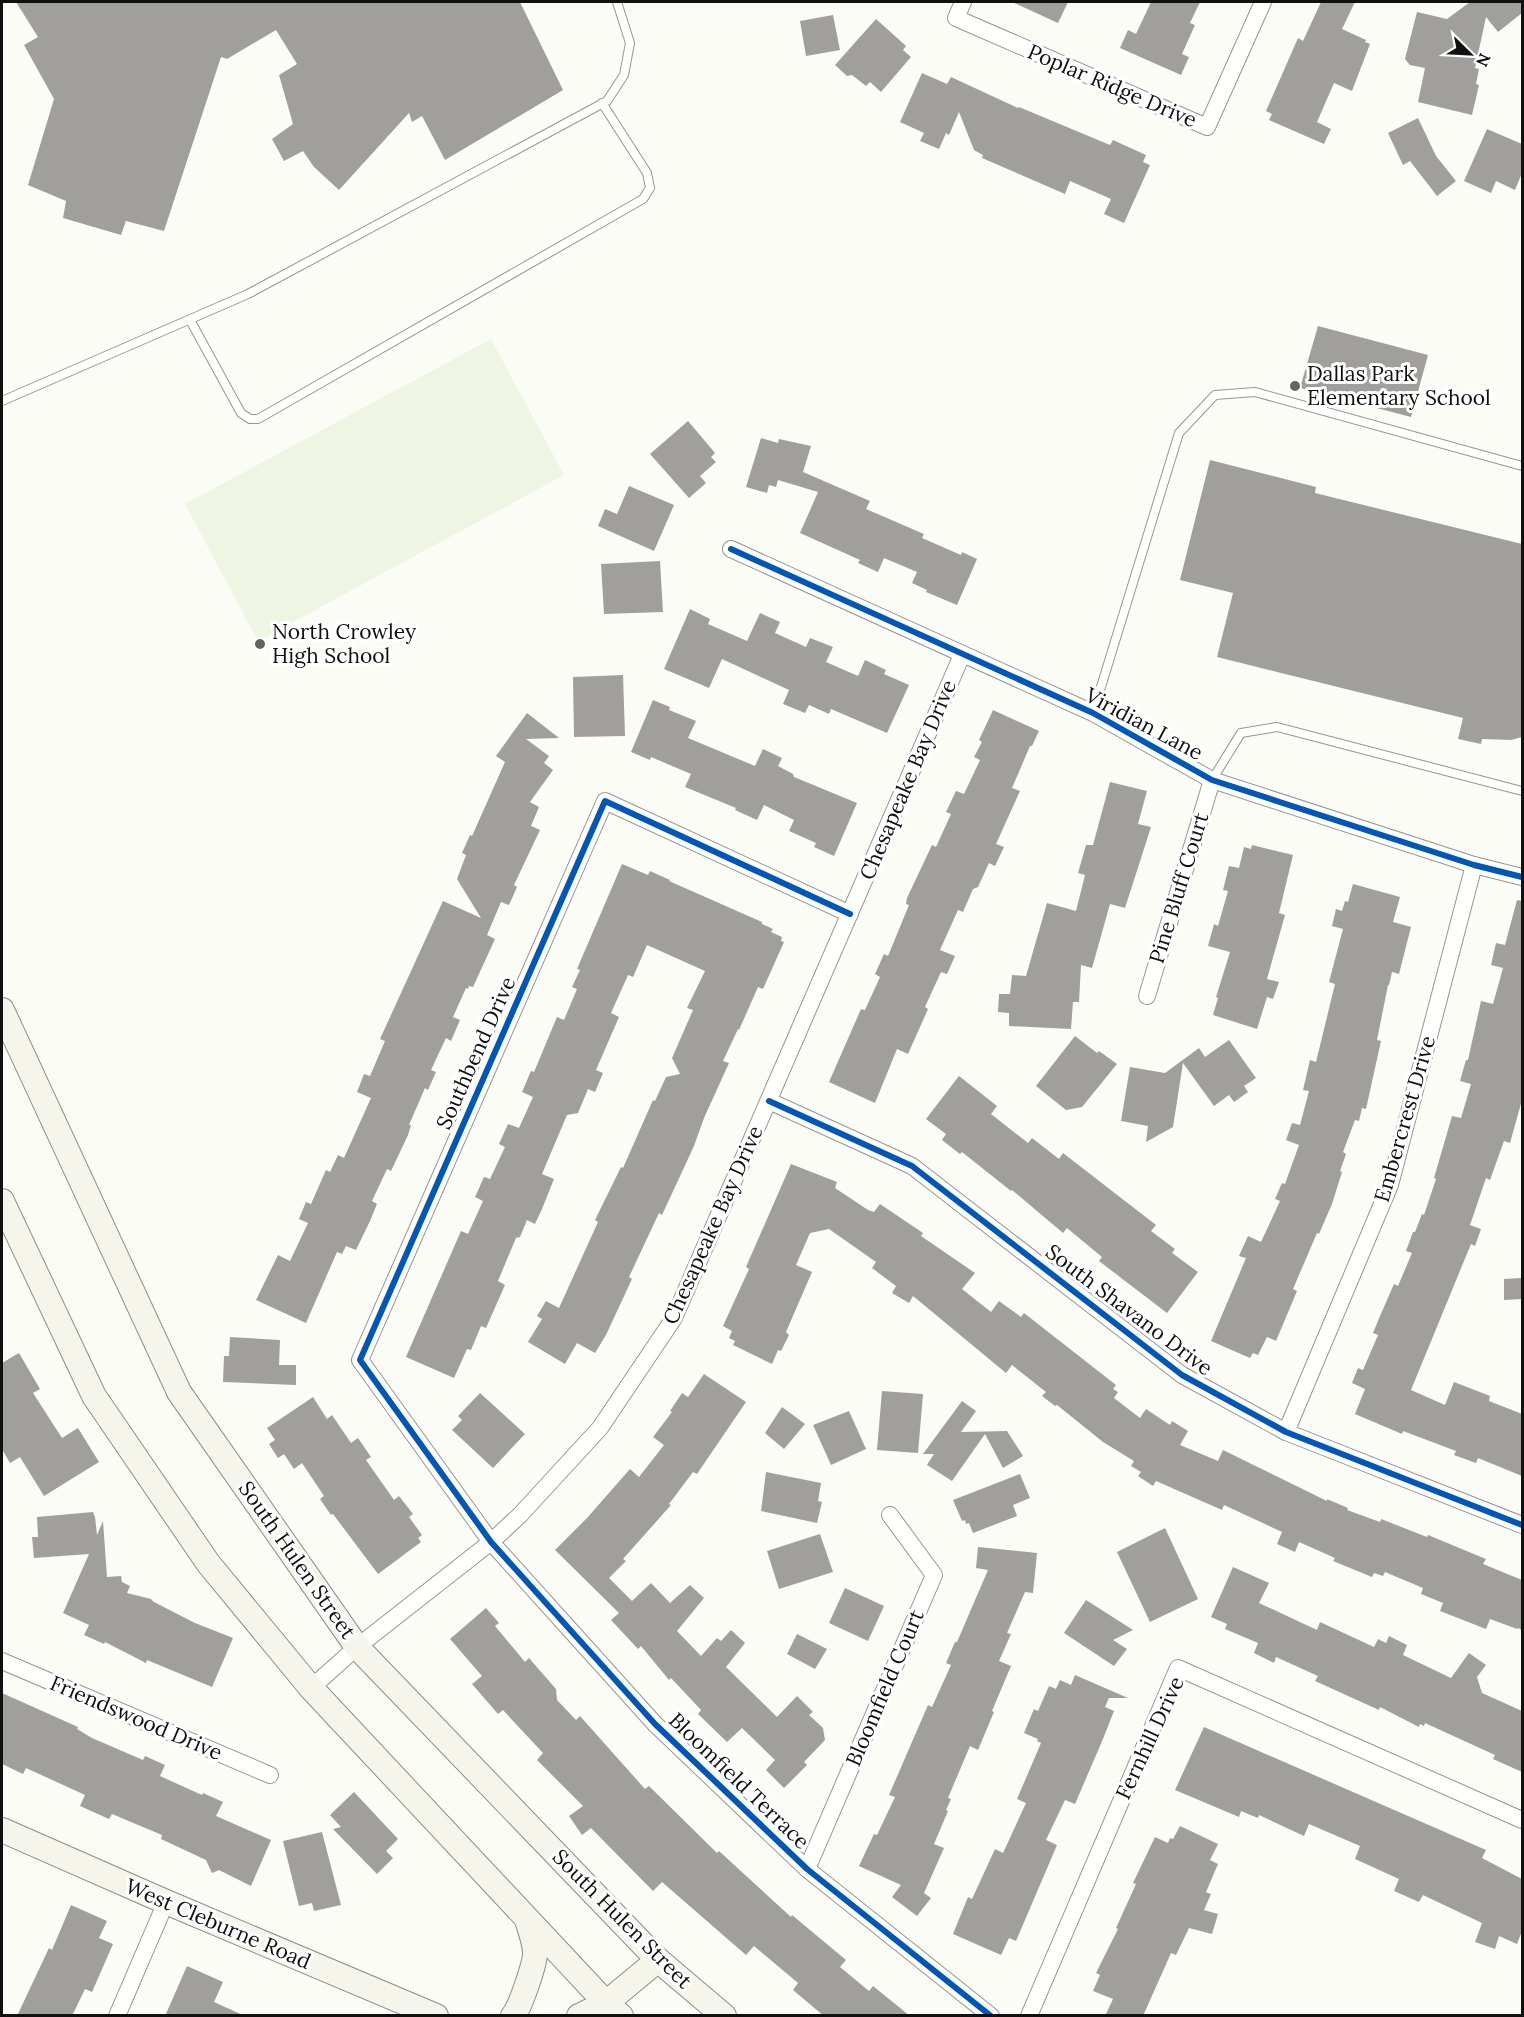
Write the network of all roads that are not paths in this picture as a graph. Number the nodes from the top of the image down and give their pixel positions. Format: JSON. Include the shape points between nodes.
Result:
{"nodes":[{"id":1,"x":617,"y":2,"type":"edge"},
{"id":2,"x":963,"y":2,"type":"edge"},
{"id":3,"x":1263,"y":2,"type":"edge"},
{"id":4,"x":602,"y":103,"type":"junction"},
{"id":5,"x":190,"y":320,"type":"junction"},
{"id":6,"x":2,"y":401,"type":"edge"},
{"id":7,"x":1522,"y":466,"type":"edge"},
{"id":8,"x":731,"y":549,"type":"dead end"},
{"id":9,"x":962,"y":655,"type":"junction"},
{"id":10,"x":1093,"y":713,"type":"junction"},
{"id":11,"x":1212,"y":780,"type":"junction"},
{"id":12,"x":1522,"y":791,"type":"edge"},
{"id":13,"x":1474,"y":865,"type":"junction"},
{"id":14,"x":1522,"y":877,"type":"edge"},
{"id":15,"x":850,"y":914,"type":"junction"},
{"id":16,"x":1147,"y":996,"type":"dead end"},
{"id":17,"x":2,"y":1010,"type":"edge"},
{"id":18,"x":770,"y":1101,"type":"junction"},
{"id":19,"x":2,"y":1202,"type":"edge"},
{"id":20,"x":1286,"y":1432,"type":"junction"},
{"id":21,"x":890,"y":1515,"type":"dead end"},
{"id":22,"x":1522,"y":1525,"type":"edge"},
{"id":23,"x":491,"y":1542,"type":"junction"},
{"id":24,"x":357,"y":1647,"type":"junction"},
{"id":25,"x":2,"y":1661,"type":"edge"},
{"id":26,"x":311,"y":1688,"type":"junction"},
{"id":27,"x":270,"y":1775,"type":"dead end"},
{"id":28,"x":1522,"y":1820,"type":"edge"},
{"id":29,"x":2,"y":1830,"type":"edge"},
{"id":30,"x":807,"y":1869,"type":"junction"},
{"id":31,"x":166,"y":1902,"type":"junction"},
{"id":32,"x":526,"y":1918,"type":"junction"},
{"id":33,"x":658,"y":1960,"type":"junction"},
{"id":34,"x":613,"y":2009,"type":"edge"},
{"id":35,"x":117,"y":2016,"type":"edge"},
{"id":36,"x":436,"y":2016,"type":"edge"},
{"id":37,"x":513,"y":2016,"type":"edge"},
{"id":38,"x":579,"y":2016,"type":"edge"},
{"id":39,"x":724,"y":2016,"type":"edge"},
{"id":40,"x":991,"y":2016,"type":"edge"},
{"id":41,"x":1029,"y":2016,"type":"edge"}],
"edges":[{"from":1,"to":4,"type":"lane","via":[[630,43],[624,75]]},
{"from":2,"to":3,"type":"street","name":"Poplar Ridge Drive","via":[[956,18],[1207,127]]},
{"from":4,"to":5,"type":"lane","via":[[248,294]]},
{"from":4,"to":5,"type":"lane","via":[[647,173],[650,188],[643,199],[258,419],[241,413]]},
{"from":5,"to":6,"type":"lane"},
{"from":7,"to":10,"type":"lane","via":[[1255,392],[1215,395],[1179,433]]},
{"from":8,"to":9,"type":"street","name":"Viridian Lane"},
{"from":9,"to":10,"type":"street","name":"Viridian Lane"},
{"from":9,"to":15,"type":"street","name":"Chesapeake Bay Drive"},
{"from":10,"to":11,"type":"street","name":"Viridian Lane"},
{"from":11,"to":12,"type":"lane","via":[[1240,733],[1277,728]]},
{"from":11,"to":13,"type":"street","name":"Viridian Lane"},
{"from":11,"to":16,"type":"street","name":"Pine Bluff Court"},
{"from":13,"to":14,"type":"street","name":"Viridian Lane"},
{"from":13,"to":20,"type":"street","name":"Embercrest Drive","via":[[1390,1185]]},
{"from":15,"to":18,"type":"street","name":"Chesapeake Bay Drive"},
{"from":15,"to":23,"type":"street","name":"Southbend Drive","via":[[605,801],[360,1360]]},
{"from":17,"to":24,"type":"main road","name":"South Hulen Street","via":[[179,1392]]},
{"from":18,"to":20,"type":"street","name":"South Shavano Drive","via":[[912,1166],[1182,1375]]},
{"from":18,"to":23,"type":"street","name":"Chesapeake Bay Drive","via":[[674,1318],[600,1428]]},
{"from":19,"to":26,"type":"main road","via":[[94,1396],[208,1563]]},
{"from":20,"to":22,"type":"street","name":"South Shavano Drive"},
{"from":21,"to":30,"type":"street","name":"Bloomfield Court","via":[[934,1575]]},
{"from":23,"to":24,"type":"street","name":"Chesapeake Bay Drive"},
{"from":23,"to":30,"type":"street","name":"Bloomfield Terrace","via":[[656,1724]]},
{"from":24,"to":26,"type":"street","name":"Chesapeake Bay Drive"},
{"from":24,"to":33,"type":"main road","name":"South Hulen Street"},
{"from":25,"to":27,"type":"street","name":"Friendswood Drive"},
{"from":26,"to":32,"type":"main road"},
{"from":28,"to":41,"type":"street","name":"Fernhill Drive","via":[[1178,1668]]},
{"from":29,"to":31,"type":"main road","name":"West Cleburne Road"},
{"from":30,"to":40,"type":"street","name":"Bloomfield Terrace"},
{"from":31,"to":35,"type":"street"},
{"from":31,"to":36,"type":"main road","name":"West Cleburne Road"},
{"from":32,"to":34,"type":"main road"},
{"from":32,"to":37,"type":"main road","via":[[535,1953],[526,1989]]},
{"from":33,"to":34,"type":"main road"},
{"from":33,"to":39,"type":"main road","name":"South Hulen Street"},
{"from":34,"to":38,"type":"main road"}]}
